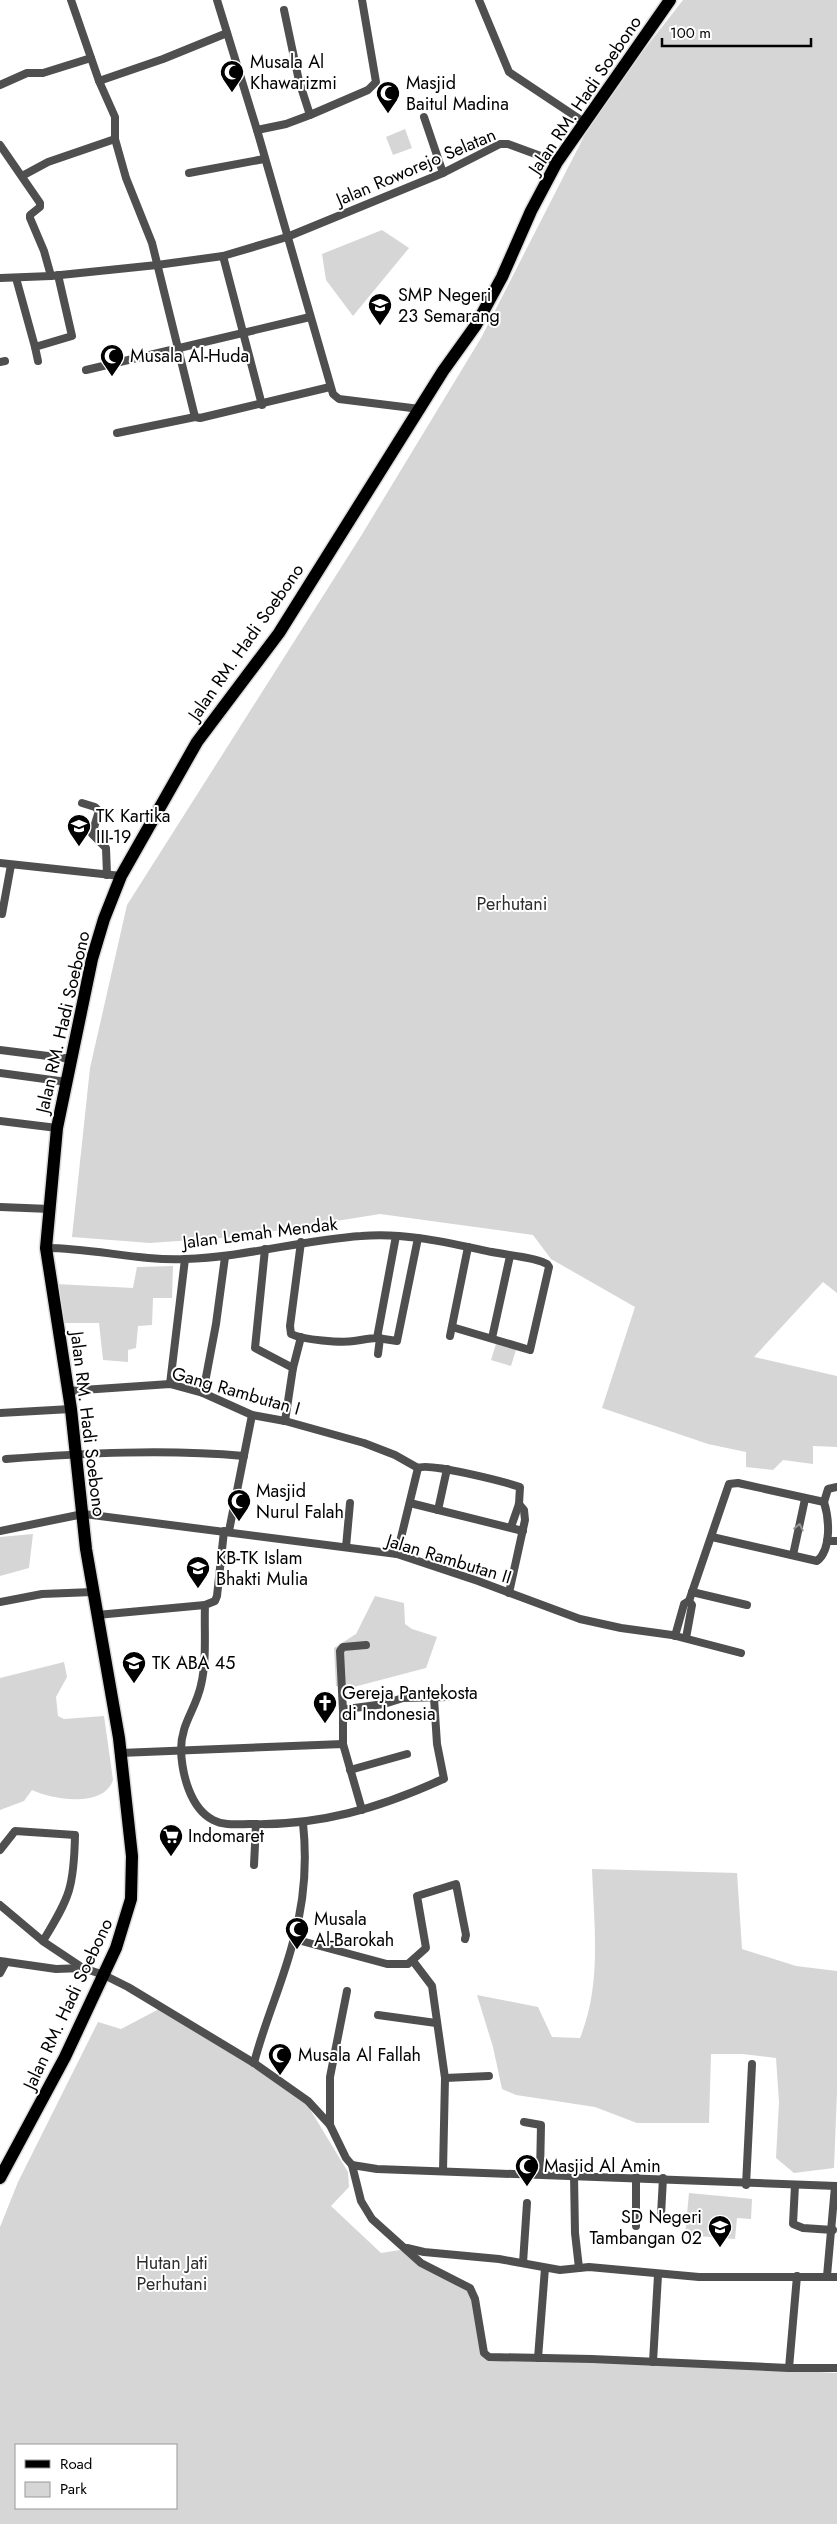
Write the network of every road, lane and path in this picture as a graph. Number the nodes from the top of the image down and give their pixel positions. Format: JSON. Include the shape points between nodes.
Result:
{"nodes":[{"id":1,"x":71,"y":0,"type":"edge"},
{"id":2,"x":217,"y":0,"type":"edge"},
{"id":3,"x":362,"y":0,"type":"edge"},
{"id":4,"x":479,"y":0,"type":"edge"},
{"id":5,"x":670,"y":0,"type":"edge"},
{"id":6,"x":284,"y":10,"type":"dead end"},
{"id":7,"x":227,"y":33,"type":"junction"},
{"id":8,"x":91,"y":58,"type":"junction"},
{"id":9,"x":99,"y":81,"type":"junction"},
{"id":10,"x":0,"y":85,"type":"edge"},
{"id":11,"x":310,"y":115,"type":"junction"},
{"id":12,"x":424,"y":117,"type":"dead end"},
{"id":13,"x":584,"y":122,"type":"junction"},
{"id":14,"x":257,"y":130,"type":"junction"},
{"id":15,"x":115,"y":138,"type":"junction"},
{"id":16,"x":0,"y":145,"type":"edge"},
{"id":17,"x":264,"y":159,"type":"junction"},
{"id":18,"x":557,"y":162,"type":"junction"},
{"id":19,"x":444,"y":172,"type":"junction"},
{"id":20,"x":189,"y":173,"type":"dead end"},
{"id":21,"x":22,"y":176,"type":"junction"},
{"id":22,"x":287,"y":237,"type":"junction"},
{"id":23,"x":223,"y":256,"type":"junction"},
{"id":24,"x":157,"y":266,"type":"junction"},
{"id":25,"x":54,"y":276,"type":"junction"},
{"id":26,"x":0,"y":278,"type":"edge"},
{"id":27,"x":16,"y":278,"type":"junction"},
{"id":28,"x":310,"y":317,"type":"junction"},
{"id":29,"x":244,"y":333,"type":"junction"},
{"id":30,"x":35,"y":347,"type":"junction"},
{"id":31,"x":180,"y":348,"type":"junction"},
{"id":32,"x":38,"y":361,"type":"dead end"},
{"id":33,"x":86,"y":370,"type":"dead end"},
{"id":34,"x":330,"y":387,"type":"junction"},
{"id":35,"x":262,"y":405,"type":"junction"},
{"id":36,"x":420,"y":409,"type":"junction"},
{"id":37,"x":195,"y":417,"type":"junction"},
{"id":38,"x":117,"y":433,"type":"dead end"},
{"id":39,"x":82,"y":803,"type":"dead end"},
{"id":40,"x":0,"y":863,"type":"edge"},
{"id":41,"x":11,"y":864,"type":"junction"},
{"id":42,"x":107,"y":875,"type":"junction"},
{"id":43,"x":121,"y":876,"type":"junction"},
{"id":44,"x":2,"y":914,"type":"dead end"},
{"id":45,"x":0,"y":1050,"type":"edge"},
{"id":46,"x":72,"y":1059,"type":"junction"},
{"id":47,"x":0,"y":1073,"type":"edge"},
{"id":48,"x":67,"y":1082,"type":"junction"},
{"id":49,"x":0,"y":1121,"type":"edge"},
{"id":50,"x":57,"y":1128,"type":"junction"},
{"id":51,"x":0,"y":1207,"type":"edge"},
{"id":52,"x":50,"y":1209,"type":"junction"},
{"id":53,"x":396,"y":1236,"type":"junction"},
{"id":54,"x":418,"y":1238,"type":"junction"},
{"id":55,"x":302,"y":1242,"type":"junction"},
{"id":56,"x":468,"y":1247,"type":"junction"},
{"id":57,"x":46,"y":1248,"type":"junction"},
{"id":58,"x":265,"y":1249,"type":"junction"},
{"id":59,"x":510,"y":1256,"type":"junction"},
{"id":60,"x":224,"y":1257,"type":"junction"},
{"id":61,"x":184,"y":1260,"type":"junction"},
{"id":62,"x":452,"y":1327,"type":"junction"},
{"id":63,"x":450,"y":1336,"type":"dead end"},
{"id":64,"x":301,"y":1337,"type":"junction"},
{"id":65,"x":379,"y":1338,"type":"junction"},
{"id":66,"x":492,"y":1338,"type":"junction"},
{"id":67,"x":378,"y":1354,"type":"dead end"},
{"id":68,"x":293,"y":1368,"type":"junction"},
{"id":69,"x":170,"y":1384,"type":"junction"},
{"id":70,"x":68,"y":1391,"type":"junction"},
{"id":71,"x":203,"y":1394,"type":"junction"},
{"id":72,"x":71,"y":1409,"type":"junction"},
{"id":73,"x":0,"y":1414,"type":"edge"},
{"id":74,"x":252,"y":1414,"type":"junction"},
{"id":75,"x":285,"y":1421,"type":"junction"},
{"id":76,"x":77,"y":1453,"type":"junction"},
{"id":77,"x":244,"y":1456,"type":"junction"},
{"id":78,"x":6,"y":1459,"type":"dead end"},
{"id":79,"x":418,"y":1468,"type":"junction"},
{"id":80,"x":447,"y":1469,"type":"junction"},
{"id":81,"x":837,"y":1487,"type":"edge"},
{"id":82,"x":805,"y":1499,"type":"junction"},
{"id":83,"x":824,"y":1502,"type":"junction"},
{"id":84,"x":410,"y":1503,"type":"junction"},
{"id":85,"x":350,"y":1504,"type":"dead end"},
{"id":86,"x":519,"y":1504,"type":"junction"},
{"id":87,"x":438,"y":1510,"type":"junction"},
{"id":88,"x":83,"y":1514,"type":"junction"},
{"id":89,"x":511,"y":1527,"type":"junction"},
{"id":90,"x":0,"y":1530,"type":"edge"},
{"id":91,"x":226,"y":1531,"type":"junction"},
{"id":92,"x":523,"y":1531,"type":"junction"},
{"id":93,"x":712,"y":1537,"type":"junction"},
{"id":94,"x":837,"y":1541,"type":"edge"},
{"id":95,"x":827,"y":1542,"type":"junction"},
{"id":96,"x":346,"y":1547,"type":"junction"},
{"id":97,"x":397,"y":1554,"type":"junction"},
{"id":98,"x":793,"y":1555,"type":"junction"},
{"id":99,"x":93,"y":1592,"type":"junction"},
{"id":100,"x":692,"y":1592,"type":"junction"},
{"id":101,"x":509,"y":1593,"type":"junction"},
{"id":102,"x":689,"y":1601,"type":"junction"},
{"id":103,"x":0,"y":1602,"type":"edge"},
{"id":104,"x":205,"y":1605,"type":"junction"},
{"id":105,"x":747,"y":1605,"type":"dead end"},
{"id":106,"x":98,"y":1615,"type":"junction"},
{"id":107,"x":675,"y":1636,"type":"junction"},
{"id":108,"x":686,"y":1638,"type":"junction"},
{"id":109,"x":366,"y":1646,"type":"dead end"},
{"id":110,"x":741,"y":1653,"type":"dead end"},
{"id":111,"x":447,"y":1697,"type":"dead end"},
{"id":112,"x":434,"y":1698,"type":"junction"},
{"id":113,"x":343,"y":1711,"type":"junction"},
{"id":114,"x":343,"y":1744,"type":"junction"},
{"id":115,"x":181,"y":1751,"type":"junction"},
{"id":116,"x":120,"y":1753,"type":"junction"},
{"id":117,"x":407,"y":1754,"type":"dead end"},
{"id":118,"x":350,"y":1770,"type":"junction"},
{"id":119,"x":362,"y":1810,"type":"junction"},
{"id":120,"x":303,"y":1823,"type":"junction"},
{"id":121,"x":256,"y":1824,"type":"junction"},
{"id":122,"x":0,"y":1850,"type":"edge"},
{"id":123,"x":254,"y":1865,"type":"dead end"},
{"id":124,"x":0,"y":1905,"type":"edge"},
{"id":125,"x":465,"y":1938,"type":"dead end"},
{"id":126,"x":294,"y":1939,"type":"junction"},
{"id":127,"x":43,"y":1941,"type":"junction"},
{"id":128,"x":3,"y":1961,"type":"edge"},
{"id":129,"x":413,"y":1961,"type":"junction"},
{"id":130,"x":83,"y":1968,"type":"junction"},
{"id":131,"x":0,"y":1973,"type":"edge"},
{"id":132,"x":104,"y":1975,"type":"junction"},
{"id":133,"x":347,"y":1992,"type":"dead end"},
{"id":134,"x":378,"y":2015,"type":"dead end"},
{"id":135,"x":436,"y":2024,"type":"junction"},
{"id":136,"x":254,"y":2063,"type":"junction"},
{"id":137,"x":752,"y":2064,"type":"dead end"},
{"id":138,"x":489,"y":2076,"type":"dead end"},
{"id":139,"x":445,"y":2078,"type":"junction"},
{"id":140,"x":524,"y":2122,"type":"dead end"},
{"id":141,"x":330,"y":2125,"type":"junction"},
{"id":142,"x":352,"y":2165,"type":"junction"},
{"id":143,"x":443,"y":2171,"type":"junction"},
{"id":144,"x":1,"y":2172,"type":"edge"},
{"id":145,"x":540,"y":2174,"type":"junction"},
{"id":146,"x":574,"y":2175,"type":"junction"},
{"id":147,"x":636,"y":2177,"type":"junction"},
{"id":148,"x":663,"y":2178,"type":"junction"},
{"id":149,"x":746,"y":2185,"type":"junction"},
{"id":150,"x":794,"y":2185,"type":"junction"},
{"id":151,"x":836,"y":2186,"type":"edge"},
{"id":152,"x":527,"y":2203,"type":"dead end"},
{"id":153,"x":660,"y":2215,"type":"dead end"},
{"id":154,"x":636,"y":2226,"type":"dead end"},
{"id":155,"x":833,"y":2230,"type":"junction"},
{"id":156,"x":402,"y":2246,"type":"junction"},
{"id":157,"x":523,"y":2262,"type":"junction"},
{"id":158,"x":545,"y":2268,"type":"junction"},
{"id":159,"x":579,"y":2268,"type":"junction"},
{"id":160,"x":658,"y":2275,"type":"junction"},
{"id":161,"x":797,"y":2276,"type":"junction"},
{"id":162,"x":827,"y":2276,"type":"junction"},
{"id":163,"x":837,"y":2277,"type":"edge"},
{"id":164,"x":538,"y":2358,"type":"junction"},
{"id":165,"x":652,"y":2362,"type":"junction"},
{"id":166,"x":789,"y":2368,"type":"junction"},
{"id":167,"x":837,"y":2368,"type":"edge"}],
"edges":[{"from":1,"to":8,"type":"street"},
{"from":2,"to":7,"type":"street"},
{"from":3,"to":11,"type":"street","via":[[376,82],[368,90]]},
{"from":4,"to":13,"type":"street","via":[[509,72]]},
{"from":5,"to":13,"type":"main road","name":"Jalan RM. Hadi Soebono"},
{"from":6,"to":11,"type":"street","via":[[299,81]]},
{"from":7,"to":9,"type":"street"},
{"from":7,"to":14,"type":"street"},
{"from":8,"to":9,"type":"street"},
{"from":8,"to":10,"type":"street","via":[[43,73],[27,73]]},
{"from":9,"to":15,"type":"street","via":[[115,117]]},
{"from":11,"to":14,"type":"street"},
{"from":12,"to":19,"type":"street"},
{"from":13,"to":18,"type":"main road","name":"Jalan RM. Hadi Soebono"},
{"from":14,"to":17,"type":"street"},
{"from":15,"to":21,"type":"street","via":[[48,162]]},
{"from":15,"to":24,"type":"street"},
{"from":16,"to":21,"type":"street"},
{"from":17,"to":20,"type":"street"},
{"from":17,"to":22,"type":"street"},
{"from":18,"to":19,"type":"street","name":"Jalan Roworejo Selatan","via":[[503,144]]},
{"from":18,"to":36,"type":"main road","name":"Jalan RM. Hadi Soebono","via":[[481,317]]},
{"from":19,"to":22,"type":"street","name":"Jalan Roworejo Selatan"},
{"from":21,"to":25,"type":"street","via":[[41,205],[30,214],[30,218]]},
{"from":22,"to":23,"type":"street","name":"Jalan Roworejo Selatan"},
{"from":22,"to":28,"type":"street"},
{"from":23,"to":24,"type":"street","name":"Jalan Roworejo Selatan"},
{"from":23,"to":29,"type":"street"},
{"from":24,"to":25,"type":"street","name":"Jalan Roworejo Selatan"},
{"from":24,"to":31,"type":"street"},
{"from":25,"to":27,"type":"street","name":"Jalan Roworejo Selatan"},
{"from":25,"to":30,"type":"street","via":[[72,336]]},
{"from":26,"to":27,"type":"street","name":"Jalan Roworejo Selatan"},
{"from":27,"to":30,"type":"street"},
{"from":28,"to":29,"type":"street"},
{"from":28,"to":34,"type":"street"},
{"from":29,"to":31,"type":"street"},
{"from":29,"to":35,"type":"street"},
{"from":30,"to":32,"type":"street"},
{"from":31,"to":33,"type":"street"},
{"from":31,"to":37,"type":"street"},
{"from":34,"to":35,"type":"street"},
{"from":34,"to":36,"type":"street","via":[[339,398]]},
{"from":35,"to":37,"type":"street"},
{"from":36,"to":43,"type":"main road","name":"Jalan RM. Hadi Soebono","via":[[279,633],[197,742]]},
{"from":37,"to":38,"type":"street"},
{"from":39,"to":42,"type":"street","via":[[99,811],[92,834],[106,848]]},
{"from":40,"to":41,"type":"street"},
{"from":41,"to":42,"type":"street"},
{"from":41,"to":44,"type":"street"},
{"from":42,"to":43,"type":"street"},
{"from":43,"to":46,"type":"main road","name":"Jalan RM. Hadi Soebono","via":[[92,960]]},
{"from":45,"to":46,"type":"street"},
{"from":46,"to":48,"type":"main road","name":"Jalan RM. Hadi Soebono"},
{"from":47,"to":48,"type":"street"},
{"from":48,"to":50,"type":"main road","name":"Jalan RM. Hadi Soebono"},
{"from":49,"to":50,"type":"street"},
{"from":50,"to":52,"type":"main road","name":"Jalan RM. Hadi Soebono"},
{"from":51,"to":52,"type":"street"},
{"from":52,"to":57,"type":"main road","name":"Jalan RM. Hadi Soebono"},
{"from":53,"to":54,"type":"street","name":"Jalan Lemah Mendak"},
{"from":53,"to":55,"type":"street","name":"Jalan Lemah Mendak"},
{"from":53,"to":65,"type":"street"},
{"from":54,"to":56,"type":"street","name":"Jalan Lemah Mendak"},
{"from":54,"to":65,"type":"street","via":[[397,1341]]},
{"from":55,"to":58,"type":"street","name":"Jalan Lemah Mendak"},
{"from":55,"to":64,"type":"street","via":[[290,1326],[291,1334]]},
{"from":56,"to":59,"type":"street","name":"Jalan Lemah Mendak"},
{"from":56,"to":62,"type":"street"},
{"from":57,"to":61,"type":"street","name":"Jalan Lemah Mendak","via":[[76,1248]]},
{"from":57,"to":70,"type":"main road","name":"Jalan RM. Hadi Soebono"},
{"from":58,"to":60,"type":"street","name":"Jalan Lemah Mendak"},
{"from":58,"to":68,"type":"street","via":[[254,1348]]},
{"from":59,"to":66,"type":"street"},
{"from":59,"to":66,"type":"street","name":"Jalan Lemah Mendak","via":[[544,1262],[549,1267],[530,1350]]},
{"from":60,"to":61,"type":"street","name":"Jalan Lemah Mendak"},
{"from":60,"to":71,"type":"street"},
{"from":61,"to":69,"type":"street"},
{"from":62,"to":63,"type":"street"},
{"from":62,"to":66,"type":"street"},
{"from":64,"to":65,"type":"street","via":[[354,1341]]},
{"from":64,"to":68,"type":"street"},
{"from":65,"to":67,"type":"street"},
{"from":68,"to":75,"type":"street"},
{"from":69,"to":70,"type":"street","name":"Gang Rambutan I"},
{"from":69,"to":71,"type":"street","name":"Gang Rambutan I"},
{"from":70,"to":72,"type":"main road","name":"Jalan RM. Hadi Soebono"},
{"from":71,"to":74,"type":"street","name":"Gang Rambutan I"},
{"from":72,"to":73,"type":"street"},
{"from":72,"to":76,"type":"main road","name":"Jalan RM. Hadi Soebono"},
{"from":74,"to":75,"type":"street","name":"Gang Rambutan I"},
{"from":74,"to":77,"type":"street"},
{"from":75,"to":79,"type":"street","name":"Gang Rambutan I","via":[[364,1443]]},
{"from":76,"to":77,"type":"street"},
{"from":76,"to":78,"type":"street"},
{"from":76,"to":88,"type":"main road","name":"Jalan RM. Hadi Soebono"},
{"from":77,"to":91,"type":"street"},
{"from":79,"to":80,"type":"street"},
{"from":79,"to":84,"type":"street"},
{"from":80,"to":86,"type":"street","via":[[520,1487]]},
{"from":80,"to":87,"type":"street"},
{"from":81,"to":83,"type":"street","via":[[828,1489]]},
{"from":82,"to":83,"type":"street"},
{"from":82,"to":93,"type":"street","via":[[738,1483],[729,1484]]},
{"from":98,"to":82,"type":"street","one_way":true},
{"from":83,"to":95,"type":"street"},
{"from":84,"to":87,"type":"street"},
{"from":84,"to":97,"type":"street"},
{"from":85,"to":96,"type":"street"},
{"from":86,"to":89,"type":"street"},
{"from":86,"to":92,"type":"street","via":[[525,1514]]},
{"from":87,"to":89,"type":"street"},
{"from":88,"to":90,"type":"street","name":"Jalan Rambutan II"},
{"from":88,"to":91,"type":"street","name":"Jalan Rambutan II"},
{"from":88,"to":99,"type":"main road","name":"Jalan RM. Hadi Soebono"},
{"from":89,"to":92,"type":"street"},
{"from":91,"to":96,"type":"street","name":"Jalan Rambutan II"},
{"from":91,"to":104,"type":"street","via":[[217,1596]]},
{"from":92,"to":101,"type":"street"},
{"from":93,"to":98,"type":"street"},
{"from":93,"to":100,"type":"street"},
{"from":94,"to":95,"type":"street"},
{"from":95,"to":98,"type":"street","via":[[817,1561]]},
{"from":96,"to":97,"type":"street","name":"Jalan Rambutan II"},
{"from":97,"to":101,"type":"street","name":"Jalan Rambutan II"},
{"from":99,"to":103,"type":"street","via":[[42,1594]]},
{"from":99,"to":106,"type":"main road","name":"Jalan RM. Hadi Soebono"},
{"from":100,"to":102,"type":"street"},
{"from":100,"to":105,"type":"street"},
{"from":101,"to":107,"type":"street","name":"Jalan Rambutan II","via":[[596,1624]]},
{"from":102,"to":107,"type":"street","via":[[684,1604]]},
{"from":102,"to":108,"type":"street","via":[[692,1605]]},
{"from":104,"to":106,"type":"street"},
{"from":104,"to":115,"type":"street","via":[[202,1681],[185,1724]]},
{"from":106,"to":116,"type":"main road","name":"Jalan RM. Hadi Soebono"},
{"from":107,"to":108,"type":"street","name":"Jalan Rambutan II"},
{"from":108,"to":110,"type":"street","name":"Jalan Rambutan II"},
{"from":109,"to":113,"type":"street","via":[[343,1647],[340,1652]]},
{"from":111,"to":112,"type":"street"},
{"from":112,"to":113,"type":"street","via":[[403,1698]]},
{"from":112,"to":119,"type":"street","via":[[437,1744],[444,1779]]},
{"from":113,"to":114,"type":"street"},
{"from":114,"to":115,"type":"street"},
{"from":114,"to":118,"type":"street"},
{"from":115,"to":116,"type":"street"},
{"from":115,"to":121,"type":"street","via":[[191,1794],[204,1814],[221,1823]]},
{"from":116,"to":132,"type":"main road","name":"Jalan RM. Hadi Soebono","via":[[132,1856],[132,1899]]},
{"from":117,"to":118,"type":"street"},
{"from":118,"to":119,"type":"street"},
{"from":119,"to":120,"type":"street"},
{"from":120,"to":121,"type":"street"},
{"from":120,"to":126,"type":"street","via":[[303,1880]]},
{"from":121,"to":123,"type":"street"},
{"from":122,"to":127,"type":"street","via":[[15,1831],[74,1836],[70,1892]]},
{"from":124,"to":127,"type":"street"},
{"from":125,"to":129,"type":"street","via":[[456,1884],[418,1894],[426,1948]]},
{"from":126,"to":129,"type":"street","via":[[386,1964],[403,1965]]},
{"from":126,"to":136,"type":"street"},
{"from":127,"to":130,"type":"street"},
{"from":128,"to":130,"type":"street","via":[[56,1969]]},
{"from":128,"to":131,"type":"street"},
{"from":129,"to":135,"type":"street","via":[[432,1986]]},
{"from":130,"to":132,"type":"street"},
{"from":132,"to":136,"type":"street"},
{"from":132,"to":144,"type":"main road","name":"Jalan RM. Hadi Soebono","via":[[65,2057]]},
{"from":133,"to":141,"type":"street","via":[[330,2077]]},
{"from":134,"to":135,"type":"street"},
{"from":135,"to":139,"type":"street"},
{"from":136,"to":141,"type":"street","via":[[308,2101]]},
{"from":137,"to":149,"type":"street"},
{"from":138,"to":139,"type":"street"},
{"from":139,"to":143,"type":"street"},
{"from":140,"to":145,"type":"street","via":[[541,2125]]},
{"from":141,"to":142,"type":"street"},
{"from":142,"to":143,"type":"street"},
{"from":142,"to":156,"type":"street","via":[[365,2211]]},
{"from":143,"to":145,"type":"street"},
{"from":145,"to":146,"type":"street"},
{"from":146,"to":147,"type":"street"},
{"from":146,"to":159,"type":"street"},
{"from":147,"to":148,"type":"street"},
{"from":147,"to":154,"type":"street"},
{"from":148,"to":149,"type":"street"},
{"from":148,"to":153,"type":"street"},
{"from":149,"to":150,"type":"street"},
{"from":150,"to":151,"type":"street"},
{"from":150,"to":155,"type":"street","via":[[793,2224]]},
{"from":151,"to":155,"type":"street"},
{"from":152,"to":157,"type":"street"},
{"from":155,"to":162,"type":"street"},
{"from":156,"to":157,"type":"street","via":[[424,2252]]},
{"from":156,"to":164,"type":"street","via":[[426,2266],[470,2288],[486,2356]]},
{"from":157,"to":158,"type":"street"},
{"from":158,"to":159,"type":"street"},
{"from":158,"to":164,"type":"street"},
{"from":159,"to":160,"type":"street"},
{"from":160,"to":161,"type":"street"},
{"from":160,"to":165,"type":"street"},
{"from":161,"to":162,"type":"street"},
{"from":161,"to":166,"type":"street"},
{"from":162,"to":163,"type":"street"},
{"from":164,"to":165,"type":"street"},
{"from":165,"to":166,"type":"street"},
{"from":166,"to":167,"type":"street"}]}
